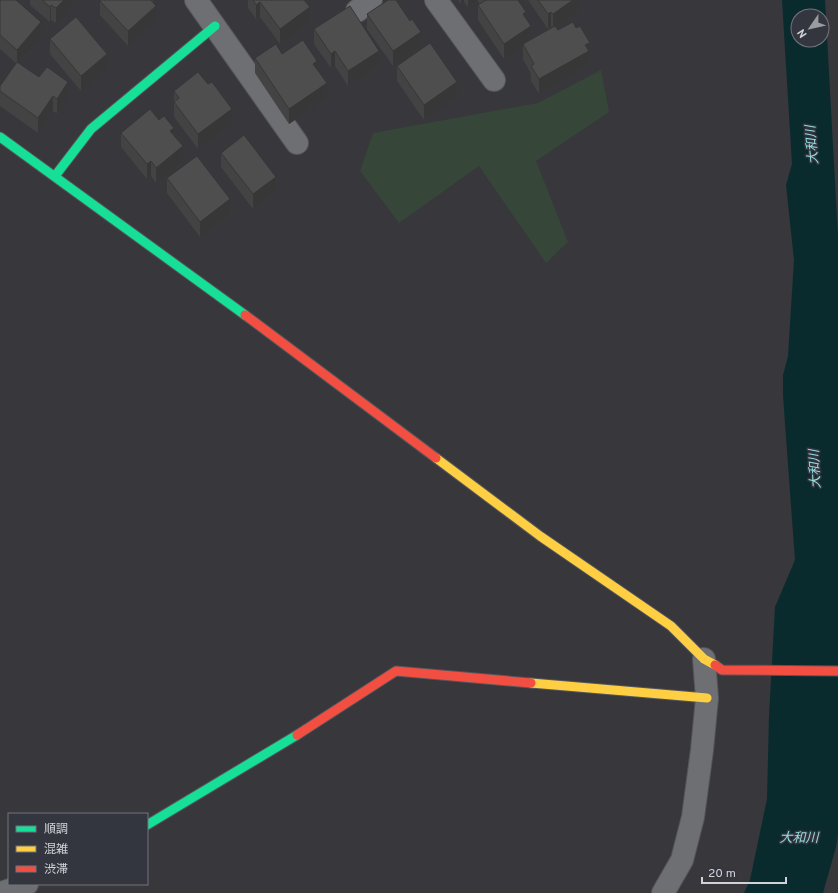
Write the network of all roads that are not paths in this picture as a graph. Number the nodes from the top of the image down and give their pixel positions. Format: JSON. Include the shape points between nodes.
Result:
{"nodes":[{"id":1,"x":196,"y":0,"type":"edge"},
{"id":2,"x":436,"y":0,"type":"edge"},
{"id":3,"x":215,"y":26,"type":"junction"},
{"id":4,"x":494,"y":80,"type":"dead end"},
{"id":5,"x":0,"y":137,"type":"edge"},
{"id":6,"x":297,"y":143,"type":"dead end"},
{"id":7,"x":55,"y":176,"type":"junction"},
{"id":8,"x":713,"y":664,"type":"junction"},
{"id":9,"x":838,"y":671,"type":"edge"},
{"id":10,"x":707,"y":698,"type":"junction"},
{"id":11,"x":148,"y":824,"type":"edge"},
{"id":12,"x":24,"y":885,"type":"edge"},
{"id":13,"x":1,"y":893,"type":"edge"},
{"id":14,"x":663,"y":893,"type":"edge"}],
"edges":[{"from":1,"to":3,"type":"street"},
{"from":2,"to":4,"type":"street"},
{"from":3,"to":6,"type":"street"},
{"from":3,"to":7,"type":"street","via":[[91,129]]},
{"from":5,"to":7,"type":"street"},
{"from":7,"to":8,"type":"street","via":[[216,293],[540,536],[671,626]]},
{"from":8,"to":9,"type":"street"},
{"from":8,"to":10,"type":"street"},
{"from":10,"to":11,"type":"street","via":[[396,671],[332,714]]},
{"from":10,"to":14,"type":"street","via":[[693,817],[682,860]]},
{"from":12,"to":13,"type":"street"}]}
